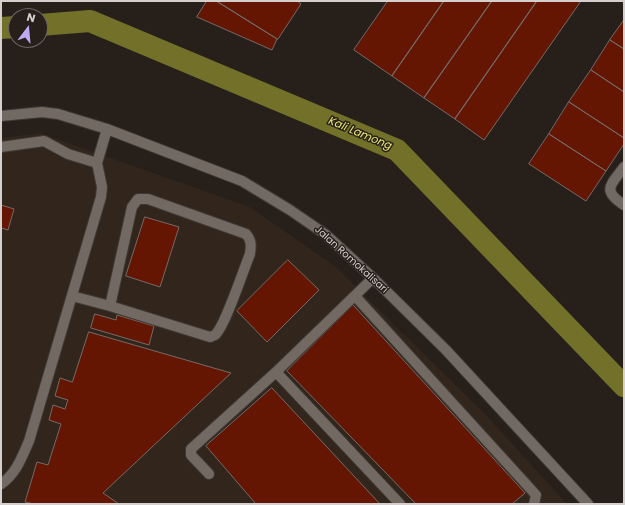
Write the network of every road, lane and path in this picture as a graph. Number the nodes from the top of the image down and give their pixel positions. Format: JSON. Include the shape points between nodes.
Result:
{"nodes":[{"id":1,"x":1,"y":116,"type":"edge"},
{"id":2,"x":107,"y":129,"type":"junction"},
{"id":3,"x":1,"y":147,"type":"edge"},
{"id":4,"x":97,"y":163,"type":"junction"},
{"id":5,"x":624,"y":167,"type":"edge"},
{"id":6,"x":624,"y":205,"type":"edge"},
{"id":7,"x":373,"y":278,"type":"junction"},
{"id":8,"x":72,"y":296,"type":"junction"},
{"id":9,"x":355,"y":296,"type":"junction"},
{"id":10,"x":110,"y":306,"type":"junction"},
{"id":11,"x":276,"y":372,"type":"junction"},
{"id":12,"x":209,"y":474,"type":"dead end"},
{"id":13,"x":1,"y":484,"type":"edge"},
{"id":14,"x":400,"y":504,"type":"edge"},
{"id":15,"x":534,"y":504,"type":"edge"},
{"id":16,"x":588,"y":504,"type":"edge"}],
"edges":[{"from":1,"to":2,"type":"street","name":"Jalan Romokalisari","via":[[47,112]]},
{"from":2,"to":4,"type":"street"},
{"from":2,"to":7,"type":"street","name":"Jalan Romokalisari","via":[[242,181],[325,234]]},
{"from":3,"to":4,"type":"street","via":[[44,141],[68,154]]},
{"from":4,"to":8,"type":"street","via":[[102,188],[101,197]]},
{"from":5,"to":6,"type":"street","via":[[611,185],[610,192],[612,197]]},
{"from":7,"to":9,"type":"street"},
{"from":7,"to":16,"type":"street","name":"Jalan Romokalisari","via":[[446,350]]},
{"from":8,"to":10,"type":"street"},
{"from":8,"to":13,"type":"street","via":[[29,441],[19,466]]},
{"from":9,"to":11,"type":"street"},
{"from":9,"to":15,"type":"street","via":[[536,495]]},
{"from":10,"to":10,"type":"street","via":[[210,337],[215,335],[228,310],[250,254],[250,238],[246,234],[148,199],[138,199],[132,207]]},
{"from":11,"to":12,"type":"street","via":[[191,449],[191,455]]},
{"from":11,"to":14,"type":"street"}]}
